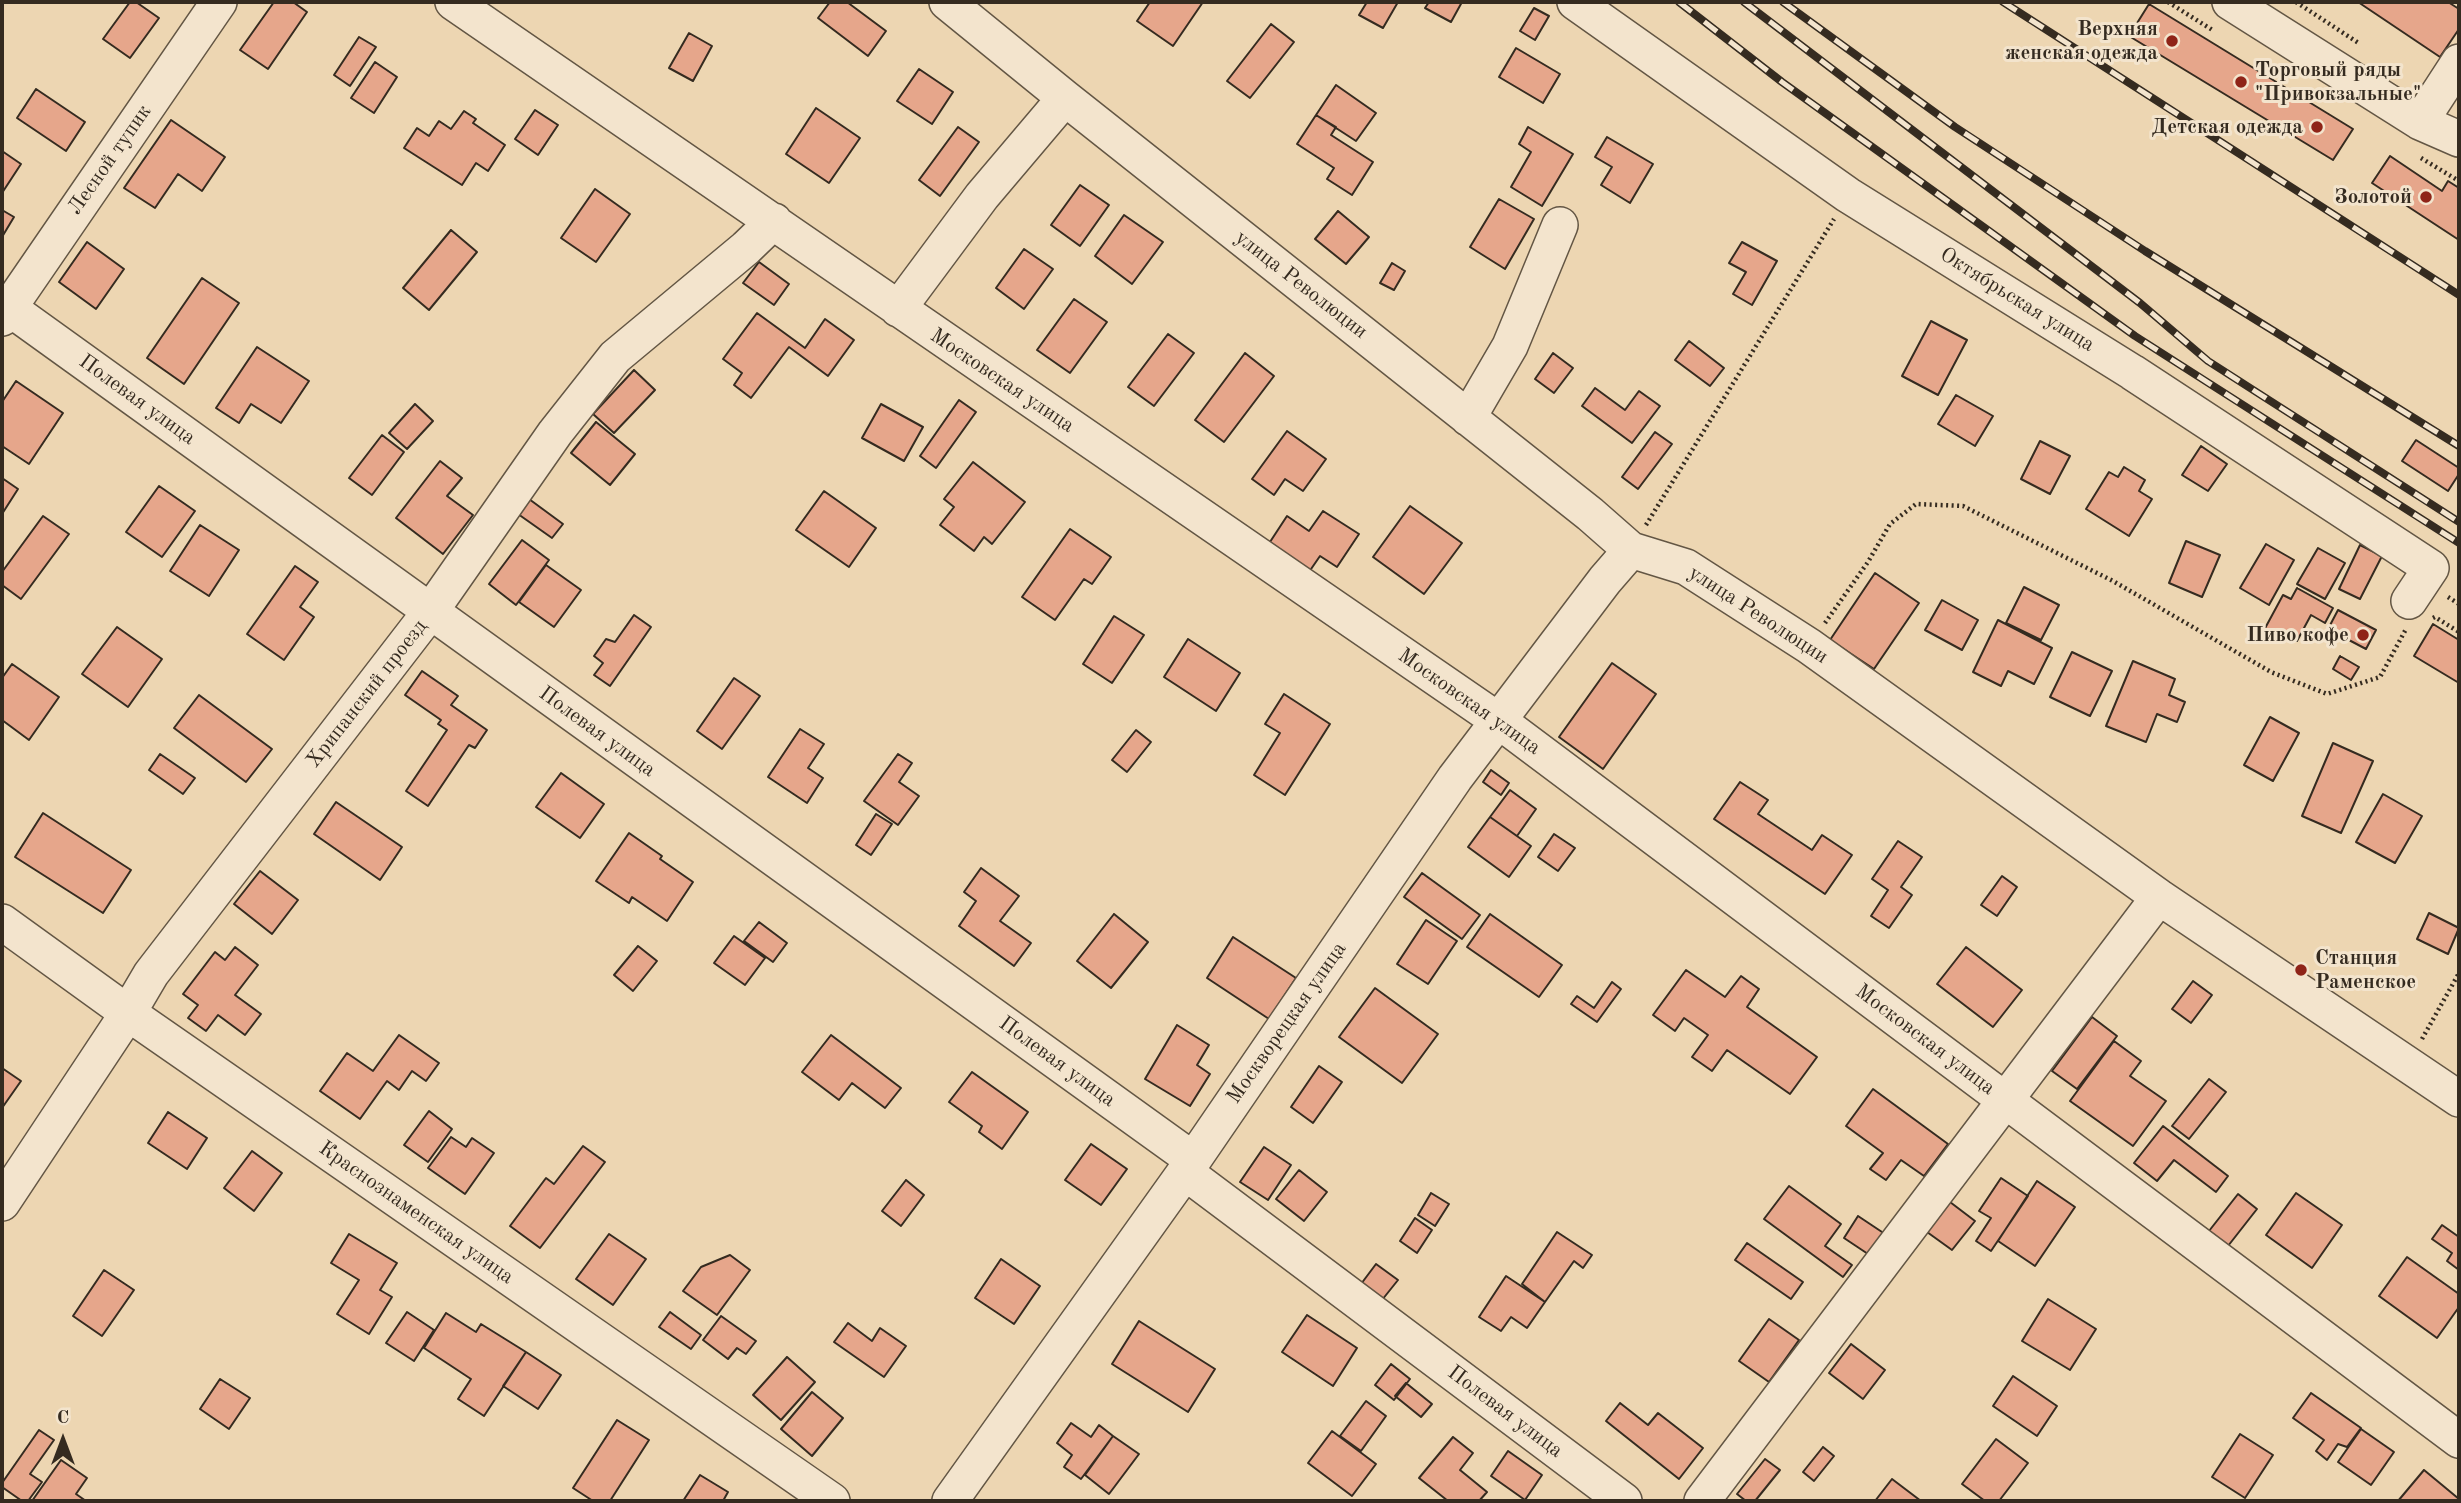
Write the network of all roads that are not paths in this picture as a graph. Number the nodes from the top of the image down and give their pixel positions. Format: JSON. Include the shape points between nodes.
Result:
{"nodes":[{"id":1,"x":219,"y":2,"type":"edge"},
{"id":2,"x":453,"y":2,"type":"edge"},
{"id":3,"x":947,"y":2,"type":"edge"},
{"id":4,"x":1576,"y":2,"type":"edge"},
{"id":5,"x":2231,"y":2,"type":"edge"},
{"id":6,"x":2459,"y":62,"type":"edge"},
{"id":7,"x":1065,"y":98,"type":"junction"},
{"id":8,"x":2420,"y":122,"type":"junction"},
{"id":9,"x":2459,"y":139,"type":"edge"},
{"id":10,"x":774,"y":221,"type":"junction"},
{"id":11,"x":1559,"y":225,"type":"dead end"},
{"id":12,"x":4,"y":309,"type":"edge"},
{"id":13,"x":898,"y":309,"type":"junction"},
{"id":14,"x":1468,"y":418,"type":"junction"},
{"id":15,"x":1631,"y":550,"type":"junction"},
{"id":16,"x":430,"y":612,"type":"junction"},
{"id":17,"x":2409,"y":613,"type":"road end"},
{"id":18,"x":1499,"y":721,"type":"junction"},
{"id":19,"x":2159,"y":897,"type":"junction"},
{"id":20,"x":2,"y":922,"type":"edge"},
{"id":21,"x":128,"y":1013,"type":"junction"},
{"id":22,"x":2459,"y":1099,"type":"edge"},
{"id":23,"x":2005,"y":1100,"type":"junction"},
{"id":24,"x":1189,"y":1166,"type":"junction"},
{"id":25,"x":2,"y":1203,"type":"edge"},
{"id":26,"x":2459,"y":1440,"type":"edge"},
{"id":27,"x":832,"y":1501,"type":"edge"},
{"id":28,"x":950,"y":1501,"type":"edge"},
{"id":29,"x":1624,"y":1501,"type":"edge"},
{"id":30,"x":1702,"y":1501,"type":"edge"}],
"edges":[{"from":1,"to":12,"type":"street","name":"Лесной тупик"},
{"from":2,"to":10,"type":"street","name":"Московская улица"},
{"from":3,"to":7,"type":"street","name":"улица Революции"},
{"from":4,"to":17,"type":"street","name":"Октябрьская улица","via":[[1848,195],[2132,372],[2431,568]]},
{"from":5,"to":8,"type":"street"},
{"from":6,"to":8,"type":"street"},
{"from":7,"to":13,"type":"street","via":[[982,196]]},
{"from":7,"to":14,"type":"street","name":"улица Революции"},
{"from":8,"to":9,"type":"street"},
{"from":10,"to":13,"type":"street","name":"Московская улица"},
{"from":10,"to":16,"type":"street","name":"Хрипанский проезд","via":[[615,357],[555,433]]},
{"from":11,"to":14,"type":"street","via":[[1510,346]]},
{"from":12,"to":16,"type":"street","name":"Полевая улица"},
{"from":13,"to":18,"type":"street","name":"Московская улица"},
{"from":14,"to":15,"type":"street","name":"улица Революции"},
{"from":15,"to":18,"type":"street","name":"Москворецкая улица"},
{"from":15,"to":19,"type":"street","name":"улица Революции","via":[[1686,567],[1809,646]]},
{"from":16,"to":21,"type":"street","name":"Хрипанский проезд","via":[[151,974]]},
{"from":16,"to":24,"type":"street","name":"Полевая улица"},
{"from":18,"to":23,"type":"street","name":"Московская улица"},
{"from":18,"to":24,"type":"street","name":"Москворецкая улица","via":[[1455,778]]},
{"from":19,"to":22,"type":"street","name":"улица Революции"},
{"from":19,"to":23,"type":"street"},
{"from":20,"to":21,"type":"street","name":"Краснознаменская улица"},
{"from":21,"to":25,"type":"street","name":"Хрипанский проезд"},
{"from":21,"to":27,"type":"street","name":"Краснознаменская улица"},
{"from":23,"to":26,"type":"street","name":"Московская улица"},
{"from":23,"to":30,"type":"street"},
{"from":24,"to":28,"type":"street","name":"Москворецкая улица"},
{"from":24,"to":29,"type":"street","name":"Полевая улица"}]}
